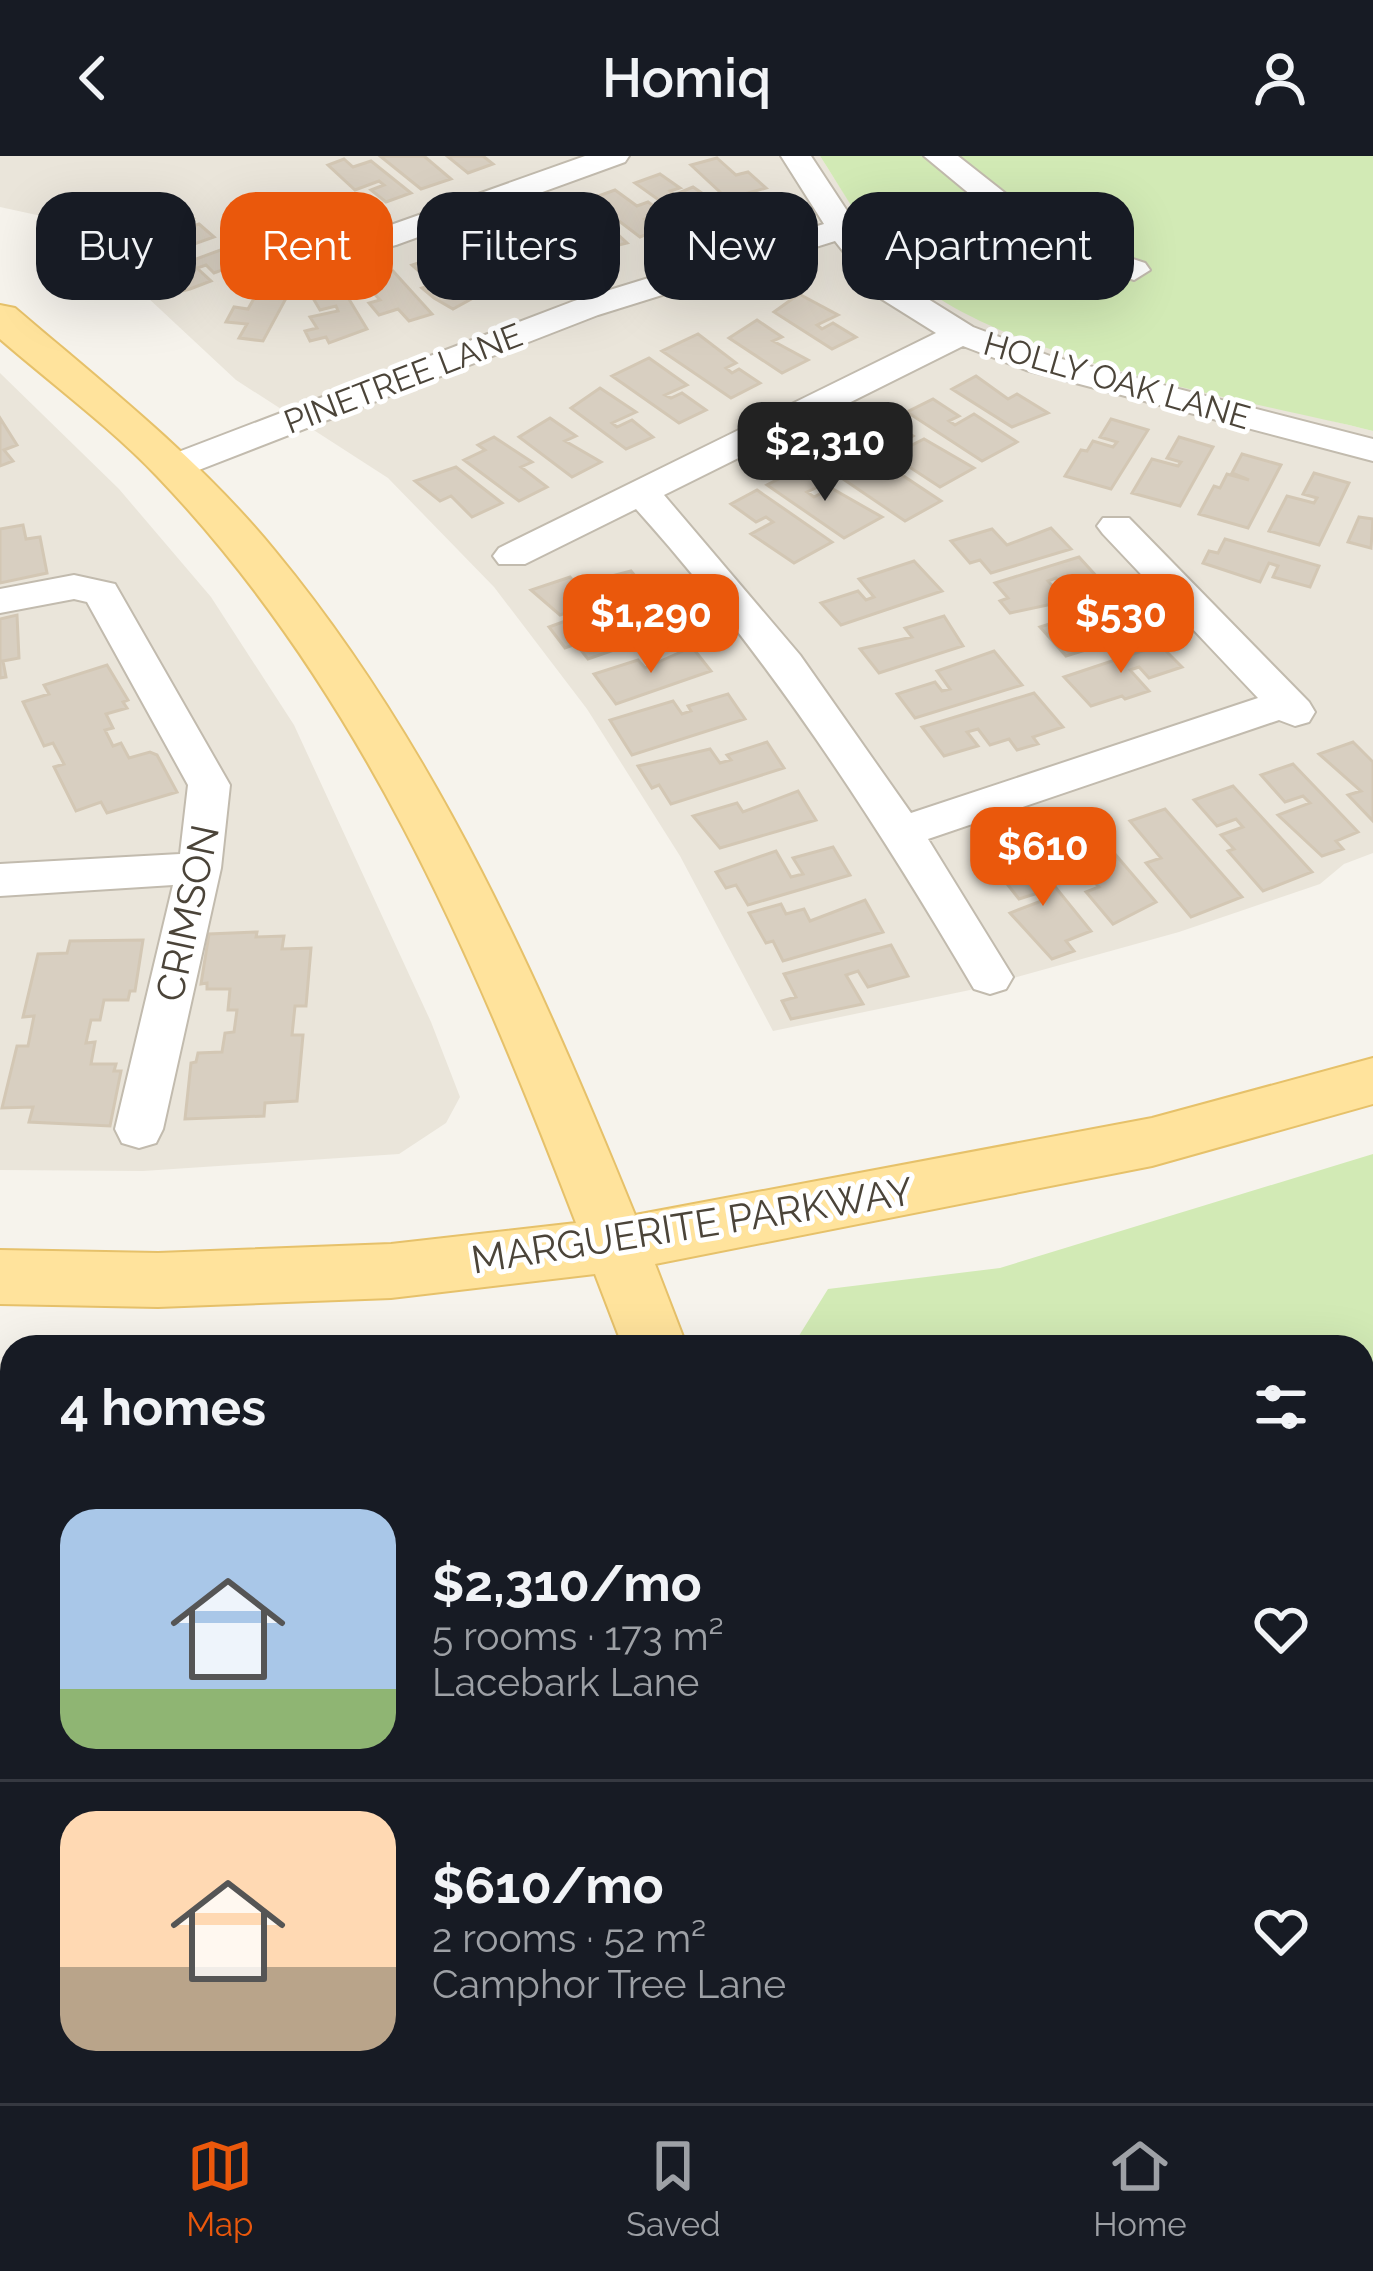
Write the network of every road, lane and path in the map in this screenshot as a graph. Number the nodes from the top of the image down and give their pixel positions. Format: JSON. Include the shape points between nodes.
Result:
{"nodes":[{"id":1,"x":614,"y":156,"type":"edge"},
{"id":2,"x":796,"y":156,"type":"edge"},
{"id":3,"x":939,"y":156,"type":"edge"},
{"id":4,"x":984,"y":192,"type":"edge"},
{"id":5,"x":840,"y":230,"type":"junction"},
{"id":6,"x":393,"y":235,"type":"edge"},
{"id":7,"x":0,"y":317,"type":"edge"},
{"id":8,"x":961,"y":334,"type":"junction"},
{"id":9,"x":1373,"y":451,"type":"edge"},
{"id":10,"x":173,"y":466,"type":"junction"},
{"id":11,"x":642,"y":493,"type":"junction"},
{"id":12,"x":1116,"y":526,"type":"dead end"},
{"id":13,"x":512,"y":556,"type":"dead end"},
{"id":14,"x":0,"y":601,"type":"edge"},
{"id":15,"x":904,"y":832,"type":"junction"},
{"id":16,"x":199,"y":868,"type":"junction"},
{"id":17,"x":0,"y":880,"type":"edge"},
{"id":18,"x":990,"y":977,"type":"dead end"},
{"id":19,"x":1373,"y":1081,"type":"edge"},
{"id":20,"x":139,"y":1129,"type":"dead end"},
{"id":21,"x":616,"y":1245,"type":"junction"},
{"id":22,"x":0,"y":1277,"type":"edge"},
{"id":23,"x":651,"y":1335,"type":"edge"}],
"edges":[{"from":1,"to":6,"type":"street"},
{"from":2,"to":5,"type":"street","name":"HOLLY OAK LANE"},
{"from":3,"to":4,"type":"street"},
{"from":5,"to":8,"type":"street","name":"HOLLY OAK LANE","via":[[892,292]]},
{"from":5,"to":10,"type":"street","name":"PINETREE LANE","via":[[629,289]]},
{"from":7,"to":10,"type":"main road"},
{"from":8,"to":9,"type":"street","name":"HOLLY OAK LANE","via":[[1038,363]]},
{"from":8,"to":11,"type":"street"},
{"from":10,"to":21,"type":"main road","via":[[363,703],[458,869]]},
{"from":11,"to":13,"type":"street"},
{"from":11,"to":15,"type":"street","via":[[801,680]]},
{"from":12,"to":15,"type":"street","via":[[1290,708]]},
{"from":14,"to":16,"type":"street","name":"CRIMSON","via":[[87,588],[100,593],[209,785]]},
{"from":15,"to":18,"type":"street"},
{"from":16,"to":17,"type":"street"},
{"from":16,"to":20,"type":"street","name":"CRIMSON"},
{"from":19,"to":21,"type":"main road","name":"MARGUERITE PARKWAY","via":[[1152,1142]]},
{"from":21,"to":22,"type":"main road","name":"MARGUERITE PARKWAY","via":[[391,1271]]},
{"from":21,"to":23,"type":"main road"}]}
